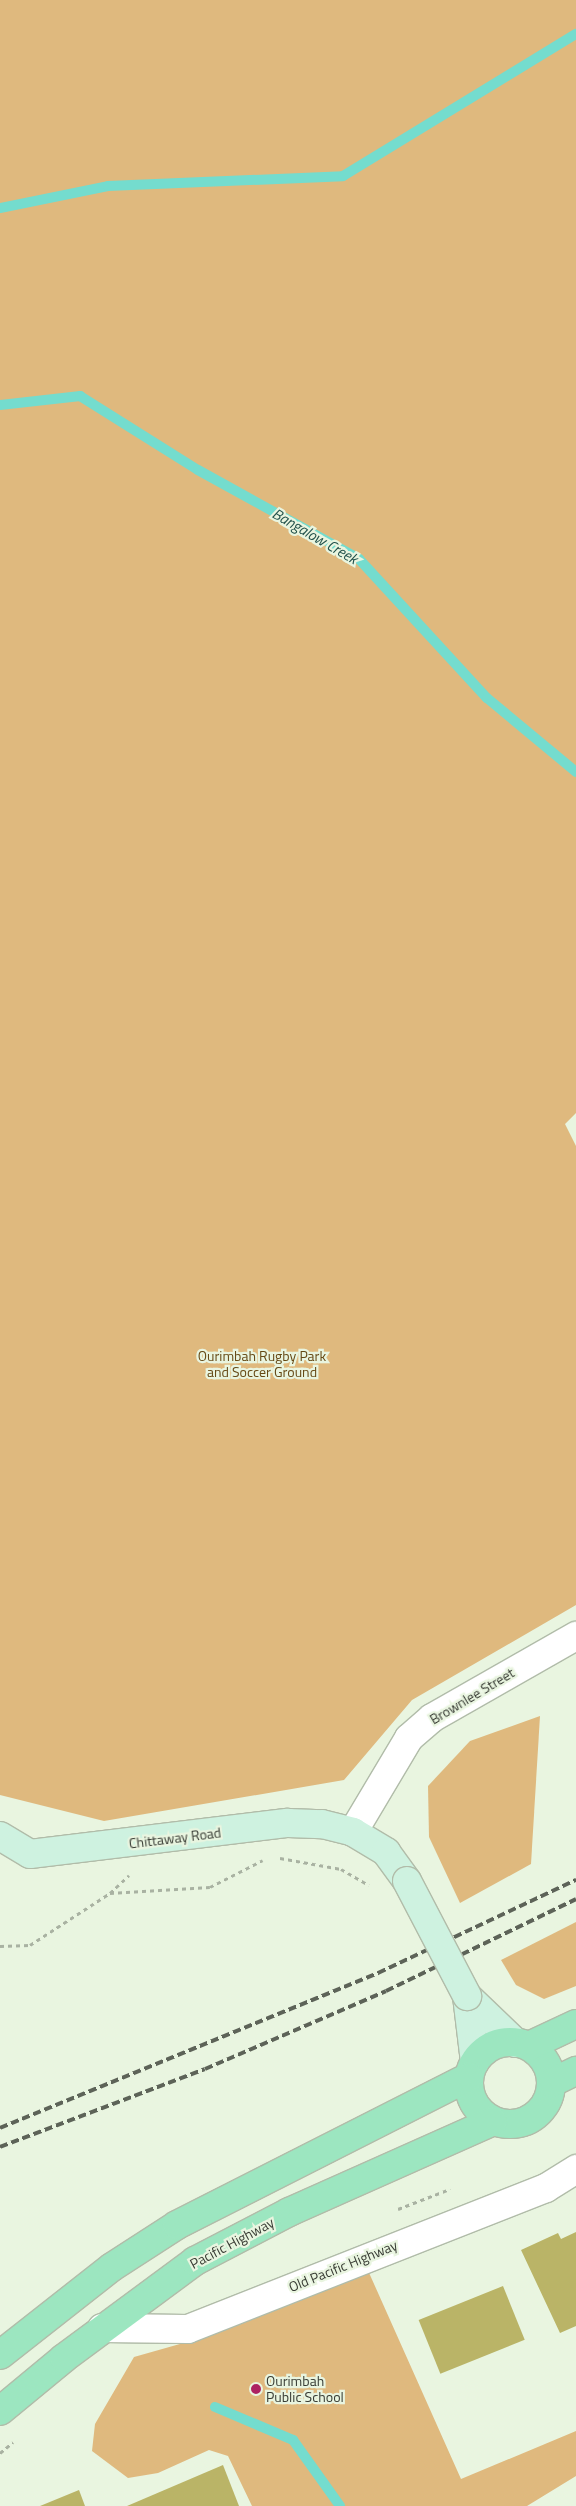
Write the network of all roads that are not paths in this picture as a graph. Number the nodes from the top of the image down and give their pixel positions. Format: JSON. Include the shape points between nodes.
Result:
{"nodes":[{"id":1,"x":576,"y":1636,"type":"edge"},
{"id":2,"x":353,"y":1832,"type":"junction"},
{"id":3,"x":0,"y":1836,"type":"edge"},
{"id":4,"x":468,"y":1996,"type":"junction"},
{"id":5,"x":576,"y":2024,"type":"edge"},
{"id":6,"x":522,"y":2044,"type":"junction"},
{"id":7,"x":472,"y":2070,"type":"junction"},
{"id":8,"x":576,"y":2071,"type":"edge"},
{"id":9,"x":551,"y":2083,"type":"junction"},
{"id":10,"x":493,"y":2120,"type":"junction"},
{"id":11,"x":576,"y":2169,"type":"edge"},
{"id":12,"x":102,"y":2328,"type":"junction"},
{"id":13,"x":0,"y":2355,"type":"edge"},
{"id":14,"x":0,"y":2411,"type":"edge"}],
"edges":[{"from":1,"to":2,"type":"street","name":"Brownlee Street","via":[[432,1718],[409,1738]]},
{"from":2,"to":3,"type":"main road","name":"Chittaway Road","via":[[322,1824],[288,1824],[30,1854]]},
{"from":2,"to":4,"type":"main road","bridge":true,"via":[[386,1852],[407,1881]]},
{"from":4,"to":6,"type":"main road"},
{"from":4,"to":7,"type":"main road"},
{"from":5,"to":6,"type":"main road"},
{"from":6,"to":7,"type":"main road","via":[[490,2046]]},
{"from":6,"to":9,"type":"main road","via":[[548,2067]]},
{"from":7,"to":10,"type":"main road","via":[[473,2101]]},
{"from":7,"to":13,"type":"main road","via":[[176,2225],[112,2267]]},
{"from":8,"to":9,"type":"main road"},
{"from":9,"to":10,"type":"main road","via":[[548,2097],[532,2118],[518,2123]]},
{"from":10,"to":12,"type":"main road","name":"Pacific Highway","via":[[242,2235],[195,2261]]},
{"from":11,"to":12,"type":"street","name":"Old Pacific Highway","via":[[546,2188],[188,2329]]},
{"from":12,"to":14,"type":"main road","name":"Pacific Highway"}]}
